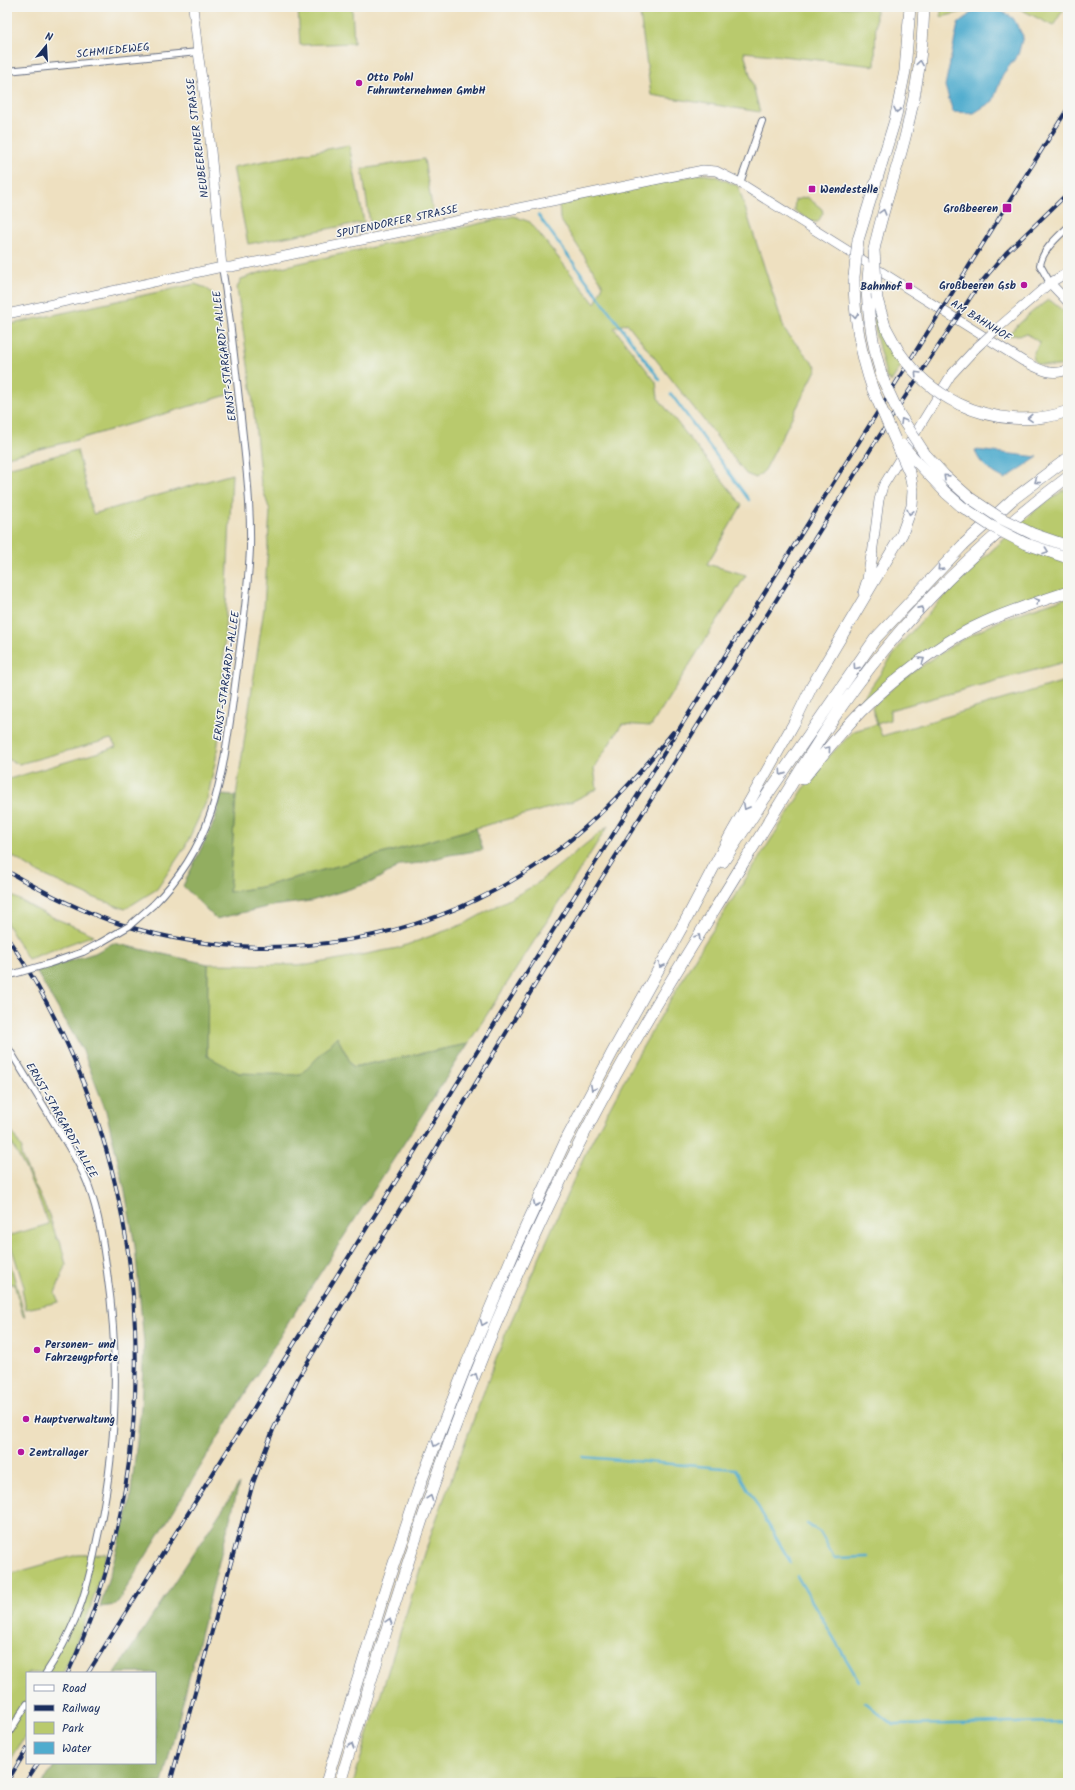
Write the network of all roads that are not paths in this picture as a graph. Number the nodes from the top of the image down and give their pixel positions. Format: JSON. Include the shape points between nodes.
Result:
{"nodes":[{"id":1,"x":193,"y":7,"type":"edge"},
{"id":2,"x":910,"y":7,"type":"edge"},
{"id":3,"x":924,"y":7,"type":"edge"},
{"id":4,"x":198,"y":52,"type":"junction"},
{"id":5,"x":7,"y":71,"type":"edge"},
{"id":6,"x":762,"y":121,"type":"dead end"},
{"id":7,"x":740,"y":183,"type":"junction"},
{"id":8,"x":783,"y":210,"type":"joint"},
{"id":9,"x":1068,"y":227,"type":"edge"},
{"id":10,"x":874,"y":250,"type":"junction"},
{"id":11,"x":222,"y":267,"type":"junction"},
{"id":12,"x":1068,"y":272,"type":"edge"},
{"id":13,"x":1050,"y":283,"type":"junction"},
{"id":14,"x":1068,"y":302,"type":"edge"},
{"id":15,"x":7,"y":314,"type":"edge"},
{"id":16,"x":1068,"y":369,"type":"edge"},
{"id":17,"x":1068,"y":411,"type":"edge"},
{"id":18,"x":895,"y":437,"type":"junction"},
{"id":19,"x":1068,"y":458,"type":"edge"},
{"id":20,"x":1068,"y":477,"type":"edge"},
{"id":21,"x":1068,"y":546,"type":"edge"},
{"id":22,"x":872,"y":555,"type":"joint"},
{"id":23,"x":1068,"y":558,"type":"edge"},
{"id":24,"x":1068,"y":592,"type":"edge"},
{"id":25,"x":859,"y":606,"type":"junction"},
{"id":26,"x":776,"y":811,"type":"junction"},
{"id":27,"x":687,"y":918,"type":"junction"},
{"id":28,"x":7,"y":976,"type":"edge"},
{"id":29,"x":7,"y":1046,"type":"edge"},
{"id":30,"x":47,"y":1672,"type":"edge"},
{"id":31,"x":26,"y":1706,"type":"edge"},
{"id":32,"x":7,"y":1736,"type":"edge"},
{"id":33,"x":326,"y":1783,"type":"edge"},
{"id":34,"x":340,"y":1783,"type":"edge"}],
"edges":[{"from":1,"to":4,"type":"street","name":"NEUBEERENER STRASSE"},
{"from":2,"to":18,"type":"highway","one_way":true,"bridge":true,"via":[[904,71],[895,120],[858,240],[854,277],[857,333],[864,367]]},
{"from":10,"to":3,"type":"highway","one_way":true,"via":[[909,122],[921,55]]},
{"from":4,"to":5,"type":"street","name":"SCHMIEDEWEG"},
{"from":4,"to":11,"type":"street","name":"NEUBEERENER STRASSE","via":[[208,119]]},
{"from":6,"to":7,"type":"street"},
{"from":7,"to":8,"type":"street","name":"SPUTENDORFER STRASSE"},
{"from":7,"to":11,"type":"street","name":"SPUTENDORFER STRASSE","via":[[716,171],[703,170]]},
{"from":8,"to":16,"type":"street","name":"AM BAHNHOF","via":[[1023,361],[1053,373]]},
{"from":9,"to":13,"type":"street","via":[[1047,248],[1041,258],[1040,265]]},
{"from":17,"to":10,"type":"highway","one_way":true,"bridge":true,"via":[[1039,417],[1011,418],[985,414],[959,404],[927,384],[899,352],[885,326],[877,299]]},
{"from":21,"to":10,"type":"highway","one_way":true,"bridge":true,"via":[[1000,518],[970,498],[924,454],[899,414],[877,363],[867,290],[870,260]]},
{"from":11,"to":15,"type":"street","name":"SPUTENDORFER STRASSE"},
{"from":11,"to":28,"type":"street","name":"ERNST-STARGARDT-ALLEE","bridge":true,"via":[[232,332],[249,500],[250,548],[245,608],[217,799],[208,825],[172,884],[129,926],[83,952]]},
{"from":12,"to":13,"type":"street"},
{"from":13,"to":14,"type":"street"},
{"from":13,"to":22,"type":"street","bridge":true,"via":[[976,348],[951,375],[883,486]]},
{"from":18,"to":23,"type":"highway","one_way":true,"bridge":true,"via":[[942,490],[961,506],[991,526],[1024,543]]},
{"from":18,"to":25,"type":"highway","one_way":true,"bridge":true,"via":[[910,474],[913,499],[907,524]]},
{"from":19,"to":27,"type":"highway","one_way":true,"via":[[1012,500],[963,545],[875,639],[764,798]]},
{"from":26,"to":20,"type":"highway","one_way":true,"via":[[826,732],[885,649],[949,578],[1022,511]]},
{"from":22,"to":25,"type":"highway","via":[[868,579]]},
{"from":26,"to":24,"type":"highway","one_way":true,"via":[[845,728],[875,697],[909,669],[984,622],[1027,604]]},
{"from":25,"to":27,"type":"highway","one_way":true,"via":[[728,838]]},
{"from":34,"to":26,"type":"highway","one_way":true,"via":[[434,1484],[481,1361],[526,1257],[577,1147],[624,1060]]},
{"from":27,"to":33,"type":"highway","one_way":true,"via":[[565,1142],[490,1307],[422,1479]]},
{"from":29,"to":30,"type":"street","name":"ERNST-STARGARDT-ALLEE","via":[[89,1186],[103,1240],[115,1343],[114,1428],[101,1524],[91,1569],[76,1617]]},
{"from":31,"to":32,"type":"street"}]}
